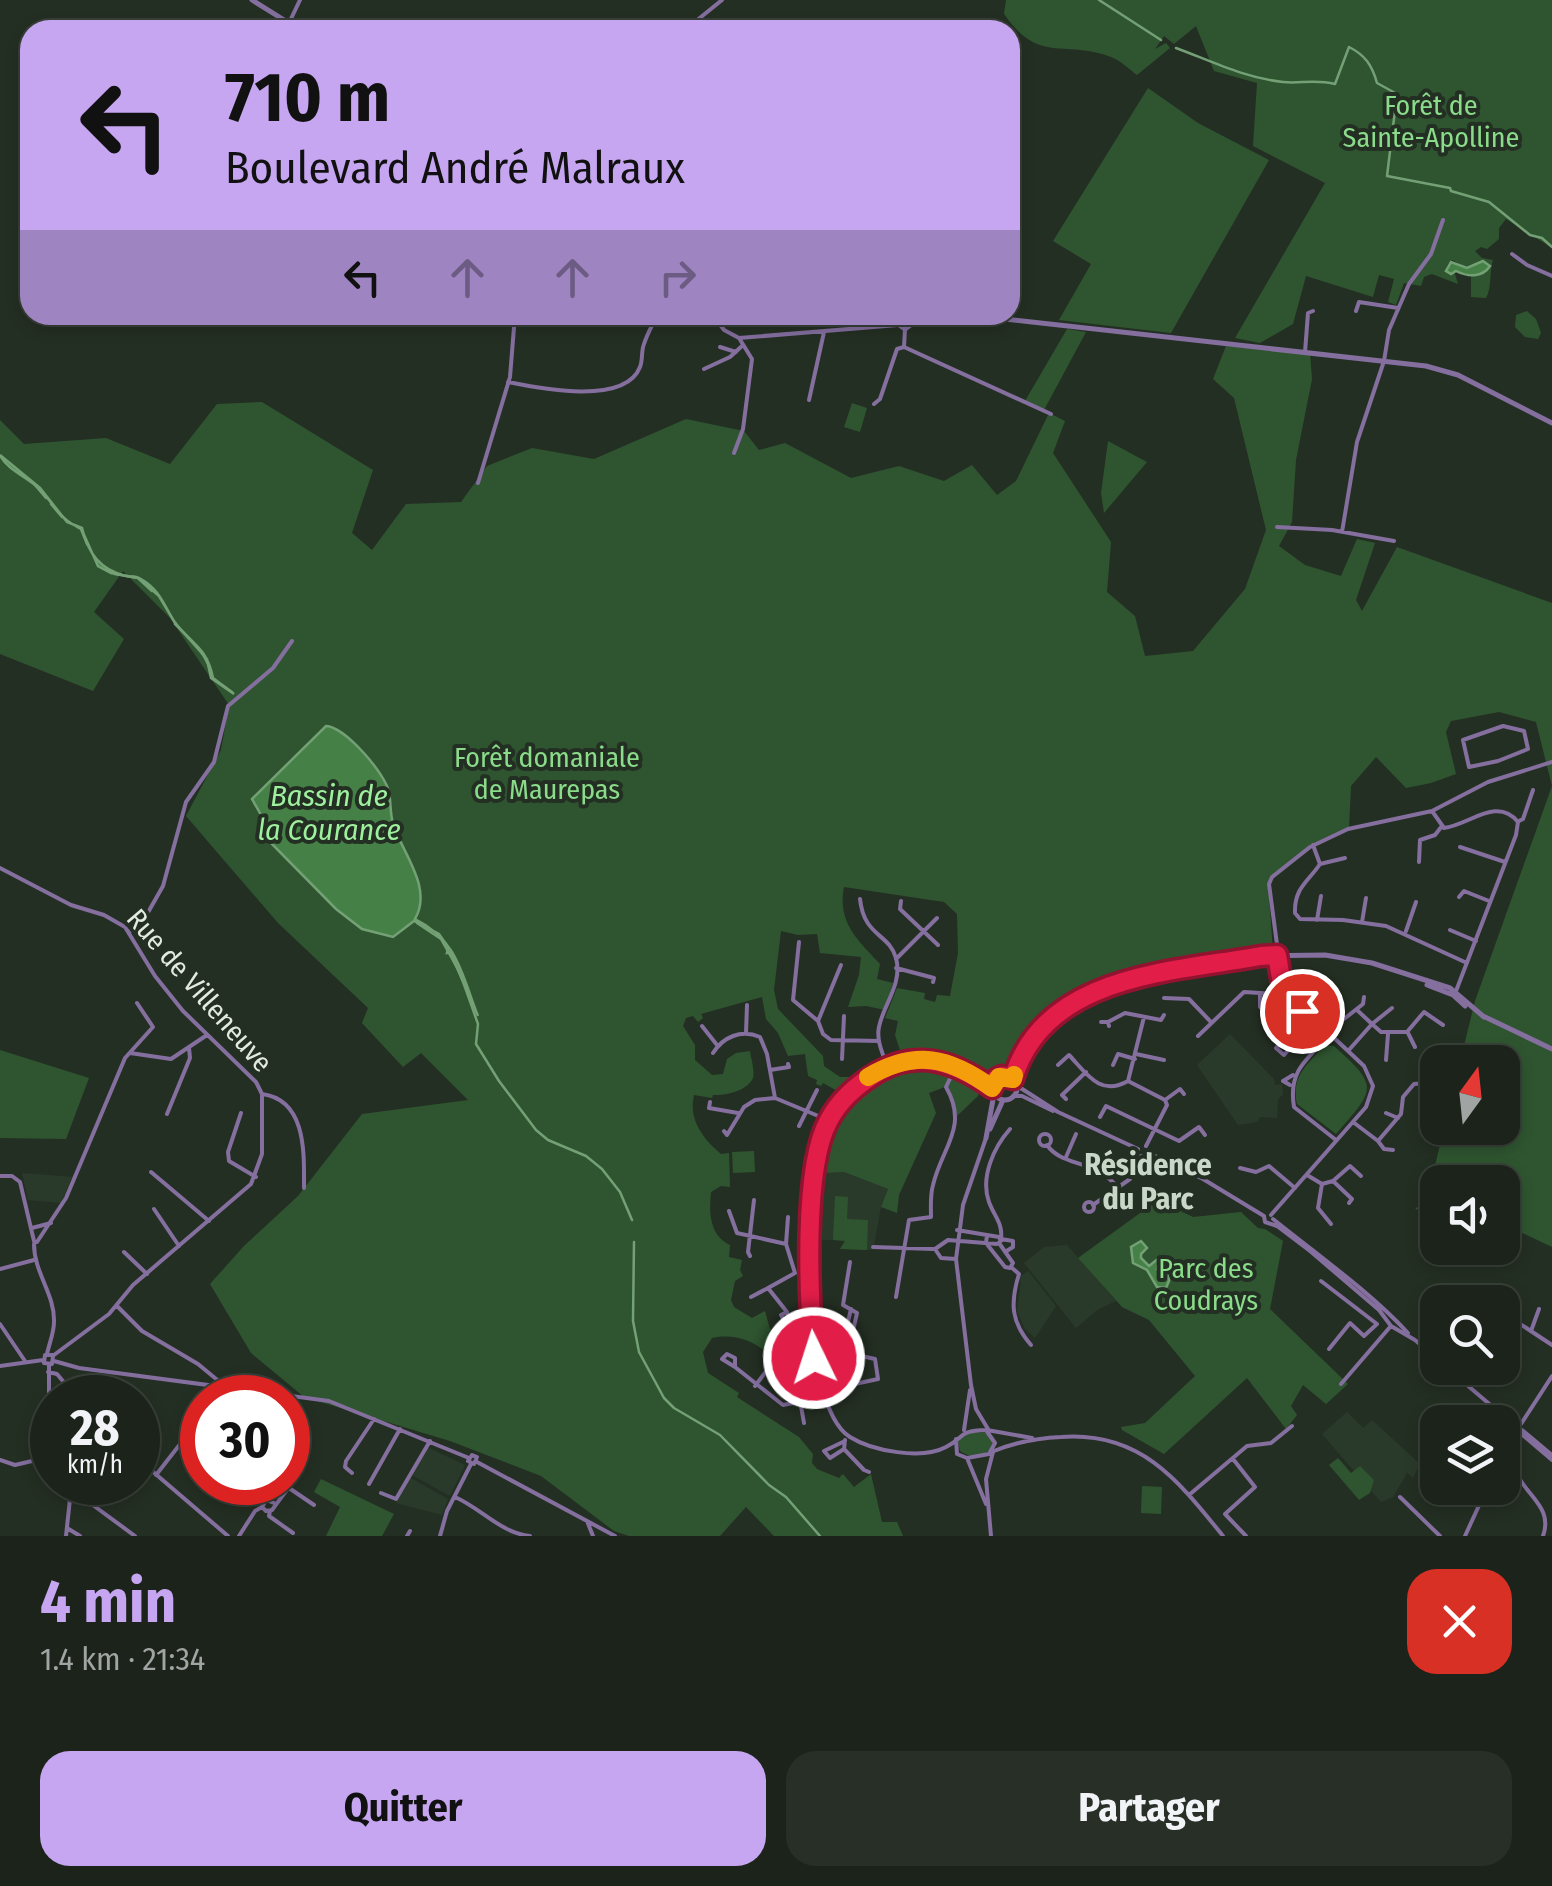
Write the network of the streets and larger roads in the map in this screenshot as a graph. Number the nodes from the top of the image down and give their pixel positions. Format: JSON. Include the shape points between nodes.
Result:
{"nodes":[{"id":1,"x":252,"y":0,"type":"edge"},
{"id":2,"x":722,"y":0,"type":"edge"},
{"id":3,"x":283,"y":20,"type":"edge"},
{"id":4,"x":697,"y":20,"type":"edge"},
{"id":5,"x":1443,"y":220,"type":"dead end"},
{"id":6,"x":1512,"y":254,"type":"dead end"},
{"id":7,"x":1552,"y":276,"type":"edge"},
{"id":8,"x":1398,"y":308,"type":"junction"},
{"id":9,"x":1313,"y":311,"type":"dead end"},
{"id":10,"x":1356,"y":311,"type":"dead end"},
{"id":11,"x":1020,"y":321,"type":"edge"},
{"id":12,"x":514,"y":325,"type":"edge"},
{"id":13,"x":653,"y":325,"type":"edge"},
{"id":14,"x":720,"y":325,"type":"edge"},
{"id":15,"x":908,"y":325,"type":"edge"},
{"id":16,"x":902,"y":327,"type":"junction"},
{"id":17,"x":824,"y":331,"type":"junction"},
{"id":18,"x":740,"y":338,"type":"junction"},
{"id":19,"x":744,"y":345,"type":"junction"},
{"id":20,"x":904,"y":346,"type":"junction"},
{"id":21,"x":720,"y":347,"type":"dead end"},
{"id":22,"x":736,"y":352,"type":"junction"},
{"id":23,"x":1306,"y":352,"type":"junction"},
{"id":24,"x":1384,"y":361,"type":"junction"},
{"id":25,"x":704,"y":369,"type":"dead end"},
{"id":26,"x":508,"y":382,"type":"junction"},
{"id":27,"x":809,"y":400,"type":"dead end"},
{"id":28,"x":874,"y":404,"type":"dead end"},
{"id":29,"x":1050,"y":414,"type":"dead end"},
{"id":30,"x":1552,"y":423,"type":"edge"},
{"id":31,"x":734,"y":453,"type":"dead end"},
{"id":32,"x":478,"y":483,"type":"dead end"},
{"id":33,"x":1277,"y":528,"type":"dead end"},
{"id":34,"x":1342,"y":532,"type":"junction"},
{"id":35,"x":1394,"y":541,"type":"dead end"},
{"id":36,"x":292,"y":642,"type":"dead end"},
{"id":37,"x":1498,"y":761,"type":"junction"},
{"id":38,"x":1552,"y":762,"type":"edge"},
{"id":39,"x":1502,"y":778,"type":"junction"},
{"id":40,"x":1533,"y":790,"type":"dead end"},
{"id":41,"x":1432,"y":810,"type":"junction"},
{"id":42,"x":1518,"y":822,"type":"junction"},
{"id":43,"x":1442,"y":826,"type":"junction"},
{"id":44,"x":1313,"y":845,"type":"junction"},
{"id":45,"x":1460,"y":847,"type":"dead end"},
{"id":46,"x":1345,"y":858,"type":"dead end"},
{"id":47,"x":1418,"y":862,"type":"dead end"},
{"id":48,"x":1505,"y":862,"type":"junction"},
{"id":49,"x":1320,"y":864,"type":"junction"},
{"id":50,"x":0,"y":868,"type":"edge"},
{"id":51,"x":1464,"y":882,"type":"dead end"},
{"id":52,"x":1464,"y":891,"type":"junction"},
{"id":53,"x":1321,"y":896,"type":"dead end"},
{"id":54,"x":1460,"y":897,"type":"dead end"},
{"id":55,"x":1366,"y":898,"type":"dead end"},
{"id":56,"x":860,"y":899,"type":"dead end"},
{"id":57,"x":901,"y":901,"type":"dead end"},
{"id":58,"x":1489,"y":901,"type":"junction"},
{"id":59,"x":1416,"y":902,"type":"dead end"},
{"id":60,"x":937,"y":918,"type":"dead end"},
{"id":61,"x":1317,"y":920,"type":"junction"},
{"id":62,"x":1362,"y":922,"type":"junction"},
{"id":63,"x":1450,"y":930,"type":"dead end"},
{"id":64,"x":129,"y":932,"type":"junction"},
{"id":65,"x":922,"y":932,"type":"junction"},
{"id":66,"x":1405,"y":933,"type":"junction"},
{"id":67,"x":1476,"y":941,"type":"junction"},
{"id":68,"x":799,"y":942,"type":"dead end"},
{"id":69,"x":938,"y":945,"type":"dead end"},
{"id":70,"x":1277,"y":955,"type":"junction"},
{"id":71,"x":896,"y":959,"type":"junction"},
{"id":72,"x":1468,"y":963,"type":"junction"},
{"id":73,"x":841,"y":965,"type":"dead end"},
{"id":74,"x":896,"y":968,"type":"junction"},
{"id":75,"x":933,"y":982,"type":"dead end"},
{"id":76,"x":1283,"y":990,"type":"junction"},
{"id":77,"x":1453,"y":991,"type":"junction"},
{"id":78,"x":1260,"y":994,"type":"junction"},
{"id":79,"x":1364,"y":997,"type":"dead end"},
{"id":80,"x":1164,"y":998,"type":"dead end"},
{"id":81,"x":138,"y":1002,"type":"dead end"},
{"id":82,"x":747,"y":1005,"type":"dead end"},
{"id":83,"x":1392,"y":1008,"type":"dead end"},
{"id":84,"x":1357,"y":1010,"type":"junction"},
{"id":85,"x":820,"y":1011,"type":"junction"},
{"id":86,"x":810,"y":1013,"type":"junction"},
{"id":87,"x":844,"y":1016,"type":"dead end"},
{"id":88,"x":1144,"y":1016,"type":"junction"},
{"id":89,"x":1344,"y":1019,"type":"dead end"},
{"id":90,"x":1162,"y":1020,"type":"dead end"},
{"id":91,"x":818,"y":1021,"type":"junction"},
{"id":92,"x":1106,"y":1023,"type":"dead end"},
{"id":93,"x":1212,"y":1023,"type":"junction"},
{"id":94,"x":1372,"y":1024,"type":"junction"},
{"id":95,"x":702,"y":1026,"type":"dead end"},
{"id":96,"x":1044,"y":1026,"type":"junction"},
{"id":97,"x":1444,"y":1026,"type":"dead end"},
{"id":98,"x":1407,"y":1032,"type":"junction"},
{"id":99,"x":746,"y":1033,"type":"junction"},
{"id":100,"x":1289,"y":1033,"type":"dead end"},
{"id":101,"x":206,"y":1034,"type":"junction"},
{"id":102,"x":1388,"y":1034,"type":"junction"},
{"id":103,"x":1330,"y":1035,"type":"junction"},
{"id":104,"x":1198,"y":1036,"type":"dead end"},
{"id":105,"x":845,"y":1041,"type":"junction"},
{"id":106,"x":879,"y":1041,"type":"junction"},
{"id":107,"x":717,"y":1045,"type":"junction"},
{"id":108,"x":1415,"y":1047,"type":"dead end"},
{"id":109,"x":189,"y":1048,"type":"junction"},
{"id":110,"x":1552,"y":1049,"type":"edge"},
{"id":111,"x":1348,"y":1051,"type":"junction"},
{"id":112,"x":130,"y":1052,"type":"junction"},
{"id":113,"x":712,"y":1053,"type":"dead end"},
{"id":114,"x":1135,"y":1056,"type":"junction"},
{"id":115,"x":842,"y":1059,"type":"dead end"},
{"id":116,"x":1164,"y":1060,"type":"dead end"},
{"id":117,"x":1386,"y":1060,"type":"dead end"},
{"id":118,"x":788,"y":1064,"type":"dead end"},
{"id":119,"x":1058,"y":1064,"type":"dead end"},
{"id":120,"x":1113,"y":1065,"type":"dead end"},
{"id":121,"x":887,"y":1066,"type":"junction"},
{"id":122,"x":956,"y":1066,"type":"junction"},
{"id":123,"x":770,"y":1070,"type":"junction"},
{"id":124,"x":964,"y":1070,"type":"junction"},
{"id":125,"x":1086,"y":1072,"type":"junction"},
{"id":126,"x":1002,"y":1076,"type":"junction"},
{"id":127,"x":1128,"y":1081,"type":"junction"},
{"id":128,"x":1015,"y":1082,"type":"junction"},
{"id":129,"x":1420,"y":1084,"type":"edge"},
{"id":130,"x":817,"y":1090,"type":"dead end"},
{"id":131,"x":993,"y":1091,"type":"junction"},
{"id":132,"x":262,"y":1094,"type":"junction"},
{"id":133,"x":1184,"y":1094,"type":"dead end"},
{"id":134,"x":1014,"y":1096,"type":"junction"},
{"id":135,"x":775,"y":1098,"type":"junction"},
{"id":136,"x":1066,"y":1099,"type":"dead end"},
{"id":137,"x":1003,"y":1100,"type":"junction"},
{"id":138,"x":1165,"y":1100,"type":"junction"},
{"id":139,"x":710,"y":1102,"type":"dead end"},
{"id":140,"x":806,"y":1111,"type":"junction"},
{"id":141,"x":1058,"y":1112,"type":"junction"},
{"id":142,"x":241,"y":1113,"type":"dead end"},
{"id":143,"x":738,"y":1113,"type":"junction"},
{"id":144,"x":1386,"y":1113,"type":"dead end"},
{"id":145,"x":167,"y":1114,"type":"dead end"},
{"id":146,"x":1400,"y":1116,"type":"junction"},
{"id":147,"x":1100,"y":1117,"type":"dead end"},
{"id":148,"x":828,"y":1120,"type":"junction"},
{"id":149,"x":1353,"y":1122,"type":"junction"},
{"id":150,"x":1406,"y":1124,"type":"dead end"},
{"id":151,"x":799,"y":1126,"type":"dead end"},
{"id":152,"x":1010,"y":1129,"type":"dead end"},
{"id":153,"x":1155,"y":1130,"type":"junction"},
{"id":154,"x":724,"y":1131,"type":"dead end"},
{"id":155,"x":1076,"y":1134,"type":"dead end"},
{"id":156,"x":1205,"y":1135,"type":"dead end"},
{"id":157,"x":986,"y":1138,"type":"junction"},
{"id":158,"x":1336,"y":1140,"type":"junction"},
{"id":159,"x":1378,"y":1141,"type":"junction"},
{"id":160,"x":1047,"y":1146,"type":"dead end"},
{"id":161,"x":1146,"y":1146,"type":"junction"},
{"id":162,"x":1138,"y":1149,"type":"junction"},
{"id":163,"x":1392,"y":1150,"type":"dead end"},
{"id":164,"x":1148,"y":1154,"type":"junction"},
{"id":165,"x":1142,"y":1156,"type":"junction"},
{"id":166,"x":1066,"y":1158,"type":"junction"},
{"id":167,"x":1240,"y":1168,"type":"dead end"},
{"id":168,"x":151,"y":1172,"type":"dead end"},
{"id":169,"x":1308,"y":1174,"type":"junction"},
{"id":170,"x":0,"y":1176,"type":"edge"},
{"id":171,"x":1361,"y":1176,"type":"dead end"},
{"id":172,"x":256,"y":1177,"type":"junction"},
{"id":173,"x":1333,"y":1181,"type":"junction"},
{"id":174,"x":1322,"y":1184,"type":"junction"},
{"id":175,"x":304,"y":1188,"type":"dead end"},
{"id":176,"x":1118,"y":1188,"type":"junction"},
{"id":177,"x":1295,"y":1188,"type":"junction"},
{"id":178,"x":754,"y":1200,"type":"dead end"},
{"id":179,"x":1350,"y":1203,"type":"dead end"},
{"id":180,"x":1094,"y":1205,"type":"dead end"},
{"id":181,"x":154,"y":1209,"type":"dead end"},
{"id":182,"x":729,"y":1211,"type":"dead end"},
{"id":183,"x":788,"y":1217,"type":"dead end"},
{"id":184,"x":1272,"y":1219,"type":"junction"},
{"id":185,"x":209,"y":1221,"type":"junction"},
{"id":186,"x":52,"y":1223,"type":"junction"},
{"id":187,"x":1331,"y":1224,"type":"dead end"},
{"id":188,"x":32,"y":1228,"type":"junction"},
{"id":189,"x":958,"y":1230,"type":"junction"},
{"id":190,"x":987,"y":1235,"type":"junction"},
{"id":191,"x":750,"y":1237,"type":"junction"},
{"id":192,"x":956,"y":1239,"type":"junction"},
{"id":193,"x":1000,"y":1241,"type":"junction"},
{"id":194,"x":35,"y":1242,"type":"junction"},
{"id":195,"x":986,"y":1243,"type":"junction"},
{"id":196,"x":786,"y":1244,"type":"junction"},
{"id":197,"x":179,"y":1246,"type":"junction"},
{"id":198,"x":872,"y":1247,"type":"dead end"},
{"id":199,"x":906,"y":1249,"type":"junction"},
{"id":200,"x":935,"y":1250,"type":"junction"},
{"id":201,"x":124,"y":1252,"type":"dead end"},
{"id":202,"x":1006,"y":1252,"type":"junction"},
{"id":203,"x":750,"y":1256,"type":"dead end"},
{"id":204,"x":956,"y":1259,"type":"junction"},
{"id":205,"x":34,"y":1260,"type":"junction"},
{"id":206,"x":850,"y":1262,"type":"dead end"},
{"id":207,"x":810,"y":1266,"type":"junction"},
{"id":208,"x":1011,"y":1267,"type":"junction"},
{"id":209,"x":0,"y":1269,"type":"edge"},
{"id":210,"x":795,"y":1271,"type":"junction"},
{"id":211,"x":147,"y":1274,"type":"junction"},
{"id":212,"x":810,"y":1277,"type":"junction"},
{"id":213,"x":1321,"y":1280,"type":"dead end"},
{"id":214,"x":768,"y":1288,"type":"junction"},
{"id":215,"x":896,"y":1296,"type":"dead end"},
{"id":216,"x":752,"y":1297,"type":"dead end"},
{"id":217,"x":117,"y":1306,"type":"junction"},
{"id":218,"x":1539,"y":1309,"type":"dead end"},
{"id":219,"x":787,"y":1312,"type":"dead end"},
{"id":220,"x":1394,"y":1323,"type":"junction"},
{"id":221,"x":0,"y":1324,"type":"edge"},
{"id":222,"x":1520,"y":1324,"type":"edge"},
{"id":223,"x":1530,"y":1331,"type":"junction"},
{"id":224,"x":1364,"y":1336,"type":"junction"},
{"id":225,"x":1031,"y":1344,"type":"dead end"},
{"id":226,"x":1420,"y":1344,"type":"edge"},
{"id":227,"x":1373,"y":1345,"type":"junction"},
{"id":228,"x":1552,"y":1346,"type":"edge"},
{"id":229,"x":1329,"y":1349,"type":"dead end"},
{"id":230,"x":25,"y":1361,"type":"junction"},
{"id":231,"x":49,"y":1361,"type":"junction"},
{"id":232,"x":774,"y":1361,"type":"dead end"},
{"id":233,"x":0,"y":1366,"type":"edge"},
{"id":234,"x":734,"y":1367,"type":"dead end"},
{"id":235,"x":49,"y":1375,"type":"edge"},
{"id":236,"x":58,"y":1375,"type":"edge"},
{"id":237,"x":211,"y":1375,"type":"edge"},
{"id":238,"x":1552,"y":1376,"type":"edge"},
{"id":239,"x":180,"y":1381,"type":"edge"},
{"id":240,"x":796,"y":1384,"type":"dead end"},
{"id":241,"x":1341,"y":1384,"type":"dead end"},
{"id":242,"x":971,"y":1385,"type":"junction"},
{"id":243,"x":1466,"y":1385,"type":"edge"},
{"id":244,"x":755,"y":1386,"type":"junction"},
{"id":245,"x":823,"y":1394,"type":"junction"},
{"id":246,"x":310,"y":1399,"type":"edge"},
{"id":247,"x":801,"y":1403,"type":"junction"},
{"id":248,"x":1490,"y":1405,"type":"edge"},
{"id":249,"x":374,"y":1419,"type":"junction"},
{"id":250,"x":804,"y":1423,"type":"dead end"},
{"id":251,"x":1292,"y":1426,"type":"dead end"},
{"id":252,"x":1520,"y":1426,"type":"edge"},
{"id":253,"x":400,"y":1429,"type":"junction"},
{"id":254,"x":989,"y":1431,"type":"junction"},
{"id":255,"x":1520,"y":1431,"type":"edge"},
{"id":256,"x":964,"y":1432,"type":"junction"},
{"id":257,"x":1037,"y":1438,"type":"junction"},
{"id":258,"x":846,"y":1439,"type":"junction"},
{"id":259,"x":956,"y":1439,"type":"junction"},
{"id":260,"x":430,"y":1441,"type":"junction"},
{"id":261,"x":180,"y":1445,"type":"edge"},
{"id":262,"x":946,"y":1448,"type":"junction"},
{"id":263,"x":844,"y":1449,"type":"junction"},
{"id":264,"x":992,"y":1451,"type":"junction"},
{"id":265,"x":957,"y":1454,"type":"junction"},
{"id":266,"x":967,"y":1458,"type":"junction"},
{"id":267,"x":1552,"y":1458,"type":"edge"},
{"id":268,"x":1233,"y":1459,"type":"junction"},
{"id":269,"x":0,"y":1460,"type":"edge"},
{"id":270,"x":30,"y":1461,"type":"edge"},
{"id":271,"x":472,"y":1461,"type":"junction"},
{"id":272,"x":160,"y":1471,"type":"edge"},
{"id":273,"x":869,"y":1472,"type":"dead end"},
{"id":274,"x":352,"y":1473,"type":"dead end"},
{"id":275,"x":160,"y":1479,"type":"edge"},
{"id":276,"x":1520,"y":1479,"type":"edge"},
{"id":277,"x":369,"y":1484,"type":"dead end"},
{"id":278,"x":381,"y":1493,"type":"dead end"},
{"id":279,"x":1189,"y":1496,"type":"junction"},
{"id":280,"x":455,"y":1497,"type":"junction"},
{"id":281,"x":1400,"y":1497,"type":"dead end"},
{"id":282,"x":310,"y":1502,"type":"edge"},
{"id":283,"x":68,"y":1505,"type":"edge"},
{"id":284,"x":93,"y":1505,"type":"edge"},
{"id":285,"x":273,"y":1505,"type":"edge"},
{"id":286,"x":314,"y":1505,"type":"dead end"},
{"id":287,"x":1479,"y":1505,"type":"edge"},
{"id":288,"x":262,"y":1507,"type":"joint"},
{"id":289,"x":988,"y":1510,"type":"junction"},
{"id":290,"x":270,"y":1511,"type":"junction"},
{"id":291,"x":592,"y":1527,"type":"junction"},
{"id":292,"x":67,"y":1528,"type":"junction"},
{"id":293,"x":293,"y":1533,"type":"dead end"},
{"id":294,"x":605,"y":1534,"type":"edge"},
{"id":295,"x":66,"y":1536,"type":"edge"},
{"id":296,"x":80,"y":1536,"type":"edge"},
{"id":297,"x":135,"y":1536,"type":"edge"},
{"id":298,"x":228,"y":1536,"type":"edge"},
{"id":299,"x":238,"y":1536,"type":"edge"},
{"id":300,"x":440,"y":1536,"type":"edge"},
{"id":301,"x":530,"y":1536,"type":"edge"},
{"id":302,"x":593,"y":1536,"type":"edge"},
{"id":303,"x":615,"y":1536,"type":"edge"},
{"id":304,"x":991,"y":1536,"type":"edge"},
{"id":305,"x":1224,"y":1536,"type":"edge"},
{"id":306,"x":1246,"y":1536,"type":"edge"},
{"id":307,"x":1440,"y":1536,"type":"edge"},
{"id":308,"x":1465,"y":1536,"type":"edge"},
{"id":309,"x":1543,"y":1536,"type":"edge"}],
"edges":[{"from":1,"to":3,"type":"street"},
{"from":2,"to":4,"type":"street"},
{"from":5,"to":8,"type":"street","via":[[1432,254]]},
{"from":6,"to":7,"type":"street"},
{"from":8,"to":10,"type":"street","via":[[1359,302]]},
{"from":8,"to":24,"type":"street"},
{"from":9,"to":23,"type":"street"},
{"from":11,"to":23,"type":"street"},
{"from":12,"to":26,"type":"street"},
{"from":13,"to":26,"type":"street","via":[[634,378],[616,387],[560,393]]},
{"from":14,"to":18,"type":"street"},
{"from":15,"to":16,"type":"street"},
{"from":16,"to":17,"type":"street"},
{"from":16,"to":20,"type":"street"},
{"from":17,"to":18,"type":"street"},
{"from":17,"to":27,"type":"street"},
{"from":18,"to":19,"type":"street"},
{"from":19,"to":22,"type":"street"},
{"from":19,"to":31,"type":"street","via":[[752,359]]},
{"from":20,"to":28,"type":"street","via":[[896,349]]},
{"from":20,"to":29,"type":"street"},
{"from":21,"to":22,"type":"street"},
{"from":22,"to":25,"type":"street"},
{"from":23,"to":24,"type":"street"},
{"from":24,"to":30,"type":"street","via":[[1458,374]]},
{"from":24,"to":34,"type":"street","via":[[1357,442]]},
{"from":26,"to":32,"type":"street"},
{"from":33,"to":34,"type":"street"},
{"from":34,"to":35,"type":"street"},
{"from":36,"to":64,"type":"street","via":[[228,706],[214,762],[186,802],[163,886],[142,923]]},
{"from":37,"to":37,"type":"street","via":[[1528,750],[1524,732],[1503,726],[1463,740],[1469,767]]},
{"from":37,"to":39,"type":"street"},
{"from":38,"to":39,"type":"street"},
{"from":39,"to":41,"type":"street"},
{"from":40,"to":42,"type":"street"},
{"from":41,"to":43,"type":"street"},
{"from":41,"to":44,"type":"street","via":[[1348,829]]},
{"from":42,"to":43,"type":"street","via":[[1494,810]]},
{"from":42,"to":48,"type":"street"},
{"from":43,"to":47,"type":"street","via":[[1420,840]]},
{"from":44,"to":49,"type":"street"},
{"from":44,"to":70,"type":"street","via":[[1269,884]]},
{"from":45,"to":48,"type":"street"},
{"from":46,"to":49,"type":"street"},
{"from":48,"to":58,"type":"street"},
{"from":49,"to":61,"type":"street","via":[[1300,886],[1294,908],[1300,920]]},
{"from":50,"to":64,"type":"street","name":"Rue de Villeneuve"},
{"from":51,"to":52,"type":"street"},
{"from":52,"to":54,"type":"street"},
{"from":52,"to":58,"type":"street"},
{"from":53,"to":61,"type":"street"},
{"from":55,"to":62,"type":"street"},
{"from":56,"to":71,"type":"street","via":[[866,924]]},
{"from":57,"to":65,"type":"street","via":[[900,909]]},
{"from":58,"to":67,"type":"street"},
{"from":59,"to":66,"type":"street"},
{"from":60,"to":65,"type":"street"},
{"from":61,"to":62,"type":"street"},
{"from":62,"to":66,"type":"street"},
{"from":63,"to":67,"type":"street"},
{"from":64,"to":101,"type":"street","name":"Rue de Villeneuve","via":[[158,980]]},
{"from":65,"to":69,"type":"street"},
{"from":65,"to":71,"type":"street"},
{"from":66,"to":72,"type":"street"},
{"from":67,"to":72,"type":"street"},
{"from":68,"to":86,"type":"street","via":[[792,996]]},
{"from":70,"to":76,"type":"street"},
{"from":70,"to":77,"type":"street","via":[[1344,958]]},
{"from":70,"to":96,"type":"street","via":[[1120,982],[1092,991]]},
{"from":71,"to":74,"type":"street"},
{"from":72,"to":77,"type":"street"},
{"from":73,"to":85,"type":"street"},
{"from":74,"to":75,"type":"street"},
{"from":74,"to":106,"type":"street"},
{"from":76,"to":78,"type":"street"},
{"from":76,"to":103,"type":"street"},
{"from":77,"to":110,"type":"street","via":[[1484,1016]]},
{"from":78,"to":93,"type":"street","via":[[1244,992]]},
{"from":78,"to":100,"type":"street","via":[[1260,1007]]},
{"from":79,"to":84,"type":"street"},
{"from":80,"to":93,"type":"street","via":[[1189,1000]]},
{"from":81,"to":112,"type":"street","via":[[153,1028]]},
{"from":82,"to":99,"type":"street"},
{"from":83,"to":94,"type":"street"},
{"from":84,"to":89,"type":"street"},
{"from":84,"to":94,"type":"street"},
{"from":85,"to":86,"type":"street"},
{"from":85,"to":91,"type":"street"},
{"from":86,"to":91,"type":"street"},
{"from":87,"to":105,"type":"street"},
{"from":88,"to":90,"type":"street"},
{"from":88,"to":92,"type":"street","via":[[1118,1014]]},
{"from":88,"to":114,"type":"street"},
{"from":91,"to":105,"type":"street","via":[[827,1037]]},
{"from":93,"to":104,"type":"street"},
{"from":94,"to":102,"type":"street"},
{"from":94,"to":111,"type":"street"},
{"from":95,"to":107,"type":"street"},
{"from":96,"to":126,"type":"street"},
{"from":96,"to":128,"type":"street"},
{"from":97,"to":98,"type":"street","via":[[1424,1012]]},
{"from":98,"to":102,"type":"street"},
{"from":98,"to":108,"type":"street"},
{"from":99,"to":107,"type":"street"},
{"from":99,"to":123,"type":"street","via":[[760,1038]]},
{"from":101,"to":109,"type":"street"},
{"from":101,"to":132,"type":"street","name":"Rue de Villeneuve"},
{"from":102,"to":117,"type":"street"},
{"from":103,"to":111,"type":"street"},
{"from":103,"to":158,"type":"street","via":[[1283,1081],[1294,1107]]},
{"from":105,"to":106,"type":"street"},
{"from":105,"to":115,"type":"street"},
{"from":106,"to":121,"type":"street"},
{"from":107,"to":113,"type":"street"},
{"from":109,"to":112,"type":"street","via":[[171,1058]]},
{"from":109,"to":145,"type":"street"},
{"from":111,"to":149,"type":"street","via":[[1373,1086],[1370,1102]]},
{"from":112,"to":186,"type":"street"},
{"from":114,"to":116,"type":"street"},
{"from":114,"to":120,"type":"street","via":[[1118,1054]]},
{"from":114,"to":127,"type":"street"},
{"from":118,"to":123,"type":"street"},
{"from":119,"to":125,"type":"street","via":[[1069,1054]]},
{"from":121,"to":122,"type":"street","via":[[928,1059]]},
{"from":121,"to":148,"type":"street","via":[[850,1091]]},
{"from":122,"to":124,"type":"street"},
{"from":122,"to":199,"type":"street","via":[[946,1087],[956,1104],[954,1134],[933,1185],[930,1217],[909,1220]]},
{"from":123,"to":135,"type":"street"},
{"from":124,"to":126,"type":"street"},
{"from":124,"to":131,"type":"street"},
{"from":125,"to":127,"type":"street","via":[[1105,1088]]},
{"from":125,"to":136,"type":"street","via":[[1062,1095]]},
{"from":126,"to":128,"type":"street"},
{"from":126,"to":131,"type":"street"},
{"from":127,"to":138,"type":"street"},
{"from":128,"to":134,"type":"street"},
{"from":128,"to":141,"type":"street"},
{"from":129,"to":146,"type":"street","via":[[1403,1097]]},
{"from":130,"to":140,"type":"street"},
{"from":131,"to":137,"type":"street"},
{"from":131,"to":157,"type":"street"},
{"from":132,"to":172,"type":"street","name":"Rue de Villeneuve"},
{"from":132,"to":175,"type":"street","via":[[284,1106],[300,1128]]},
{"from":133,"to":138,"type":"street","via":[[1180,1089]]},
{"from":134,"to":137,"type":"street"},
{"from":134,"to":141,"type":"street"},
{"from":135,"to":140,"type":"street"},
{"from":135,"to":143,"type":"street","via":[[754,1100]]},
{"from":137,"to":157,"type":"street"},
{"from":138,"to":153,"type":"street"},
{"from":139,"to":143,"type":"street","via":[[709,1108]]},
{"from":140,"to":148,"type":"street"},
{"from":140,"to":151,"type":"street"},
{"from":141,"to":162,"type":"street"},
{"from":142,"to":172,"type":"street","via":[[229,1161]]},
{"from":143,"to":154,"type":"street","via":[[732,1130]]},
{"from":144,"to":146,"type":"street"},
{"from":146,"to":150,"type":"street"},
{"from":146,"to":159,"type":"street"},
{"from":147,"to":153,"type":"street","via":[[1106,1103]]},
{"from":148,"to":207,"type":"street","via":[[815,1164]]},
{"from":149,"to":158,"type":"street"},
{"from":149,"to":159,"type":"street"},
{"from":152,"to":193,"type":"street","via":[[987,1174]]},
{"from":153,"to":156,"type":"street","via":[[1179,1141],[1199,1127]]},
{"from":153,"to":161,"type":"street"},
{"from":155,"to":166,"type":"street"},
{"from":157,"to":189,"type":"street"},
{"from":158,"to":169,"type":"street"},
{"from":159,"to":163,"type":"street"},
{"from":160,"to":166,"type":"street"},
{"from":161,"to":162,"type":"street"},
{"from":161,"to":164,"type":"street"},
{"from":162,"to":165,"type":"street"},
{"from":164,"to":165,"type":"street"},
{"from":164,"to":184,"type":"street"},
{"from":165,"to":176,"type":"street"},
{"from":166,"to":176,"type":"street","via":[[1107,1174]]},
{"from":167,"to":177,"type":"street","via":[[1256,1172],[1269,1166]]},
{"from":168,"to":185,"type":"street"},
{"from":169,"to":174,"type":"street"},
{"from":169,"to":177,"type":"street"},
{"from":170,"to":188,"type":"street","via":[[20,1182]]},
{"from":171,"to":173,"type":"street","via":[[1350,1166]]},
{"from":172,"to":185,"type":"street"},
{"from":173,"to":174,"type":"street"},
{"from":173,"to":179,"type":"street"},
{"from":174,"to":187,"type":"street","via":[[1318,1208]]},
{"from":176,"to":180,"type":"street"},
{"from":177,"to":184,"type":"street"},
{"from":178,"to":191,"type":"street"},
{"from":181,"to":197,"type":"street"},
{"from":182,"to":191,"type":"street","via":[[737,1232]]},
{"from":183,"to":196,"type":"street"},
{"from":184,"to":220,"type":"street"},
{"from":185,"to":197,"type":"street"},
{"from":186,"to":188,"type":"street"},
{"from":186,"to":194,"type":"street"},
{"from":188,"to":194,"type":"street"},
{"from":189,"to":190,"type":"street"},
{"from":189,"to":192,"type":"street"},
{"from":190,"to":193,"type":"street"},
{"from":190,"to":195,"type":"street"},
{"from":191,"to":196,"type":"street"},
{"from":191,"to":203,"type":"street"},
{"from":192,"to":195,"type":"street"},
{"from":192,"to":200,"type":"street"},
{"from":192,"to":204,"type":"street"},
{"from":193,"to":195,"type":"street"},
{"from":193,"to":202,"type":"street"},
{"from":193,"to":202,"type":"street","via":[[1013,1241]]},
{"from":194,"to":205,"type":"street"},
{"from":195,"to":208,"type":"street"},
{"from":196,"to":210,"type":"street"},
{"from":197,"to":211,"type":"street"},
{"from":198,"to":199,"type":"street"},
{"from":199,"to":200,"type":"street"},
{"from":199,"to":215,"type":"street"},
{"from":200,"to":204,"type":"street"},
{"from":201,"to":211,"type":"street"},
{"from":202,"to":208,"type":"street"},
{"from":204,"to":242,"type":"street"},
{"from":205,"to":209,"type":"street"},
{"from":205,"to":231,"type":"street","via":[[53,1308]]},
{"from":206,"to":245,"type":"street","via":[[843,1305],[858,1313],[848,1353],[875,1359],[878,1379]]},
{"from":207,"to":210,"type":"street"},
{"from":207,"to":212,"type":"street"},
{"from":208,"to":225,"type":"street","via":[[1019,1274],[1013,1316]]},
{"from":210,"to":212,"type":"street"},
{"from":210,"to":214,"type":"street"},
{"from":211,"to":217,"type":"street"},
{"from":212,"to":245,"type":"street"},
{"from":213,"to":224,"type":"street","via":[[1377,1324]]},
{"from":214,"to":216,"type":"street"},
{"from":214,"to":219,"type":"street"},
{"from":217,"to":231,"type":"street"},
{"from":217,"to":237,"type":"street","via":[[142,1331]]},
{"from":218,"to":223,"type":"street"},
{"from":220,"to":226,"type":"street"},
{"from":220,"to":227,"type":"street"},
{"from":221,"to":230,"type":"street"},
{"from":222,"to":223,"type":"street"},
{"from":223,"to":228,"type":"street"},
{"from":224,"to":227,"type":"street"},
{"from":224,"to":229,"type":"street","via":[[1350,1323]]},
{"from":227,"to":241,"type":"street"},
{"from":230,"to":231,"type":"street"},
{"from":230,"to":233,"type":"street"},
{"from":231,"to":235,"type":"street"},
{"from":231,"to":236,"type":"street"},
{"from":231,"to":239,"type":"street"},
{"from":232,"to":244,"type":"street"},
{"from":234,"to":244,"type":"street"},
{"from":238,"to":252,"type":"street"},
{"from":240,"to":247,"type":"street"},
{"from":242,"to":254,"type":"street"},
{"from":242,"to":256,"type":"street"},
{"from":243,"to":248,"type":"street"},
{"from":244,"to":247,"type":"street","via":[[784,1405]]},
{"from":245,"to":247,"type":"street"},
{"from":245,"to":258,"type":"street"},
{"from":246,"to":249,"type":"street"},
{"from":247,"to":250,"type":"street"},
{"from":249,"to":253,"type":"street"},
{"from":249,"to":274,"type":"street","via":[[346,1461]]},
{"from":251,"to":268,"type":"street"},
{"from":253,"to":260,"type":"street"},
{"from":253,"to":277,"type":"street"},
{"from":254,"to":256,"type":"street"},
{"from":254,"to":257,"type":"street"},
{"from":254,"to":264,"type":"street"},
{"from":255,"to":267,"type":"street"},
{"from":256,"to":259,"type":"street"},
{"from":257,"to":264,"type":"street"},
{"from":257,"to":279,"type":"street","via":[[1098,1437],[1122,1444],[1151,1459]]},
{"from":258,"to":262,"type":"street","via":[[896,1453]]},
{"from":258,"to":263,"type":"street"},
{"from":258,"to":263,"type":"street","via":[[824,1452],[830,1458]]},
{"from":259,"to":262,"type":"street"},
{"from":259,"to":265,"type":"street"},
{"from":260,"to":271,"type":"street"},
{"from":260,"to":278,"type":"street","via":[[396,1499]]},
{"from":261,"to":272,"type":"street"},
{"from":262,"to":265,"type":"street"},
{"from":263,"to":273,"type":"street"},
{"from":264,"to":266,"type":"street"},
{"from":264,"to":289,"type":"street"},
{"from":265,"to":266,"type":"street"},
{"from":266,"to":289,"type":"street"},
{"from":268,"to":279,"type":"street"},
{"from":268,"to":306,"type":"street","via":[[1255,1486],[1226,1514]]},
{"from":269,"to":270,"type":"street"},
{"from":271,"to":280,"type":"street"},
{"from":271,"to":291,"type":"street"},
{"from":275,"to":298,"type":"street"},
{"from":276,"to":309,"type":"street","via":[[1544,1510]]},
{"from":279,"to":305,"type":"street"},
{"from":280,"to":300,"type":"street"},
{"from":280,"to":301,"type":"street","via":[[510,1532]]},
{"from":281,"to":307,"type":"street"},
{"from":282,"to":286,"type":"street"},
{"from":283,"to":292,"type":"street"},
{"from":284,"to":297,"type":"street"},
{"from":285,"to":290,"type":"street"},
{"from":287,"to":308,"type":"street"},
{"from":288,"to":290,"type":"street"},
{"from":288,"to":299,"type":"street"},
{"from":289,"to":304,"type":"street"},
{"from":290,"to":293,"type":"street"},
{"from":291,"to":294,"type":"street"},
{"from":291,"to":302,"type":"street"},
{"from":292,"to":295,"type":"street"},
{"from":292,"to":296,"type":"street"},
{"from":294,"to":303,"type":"street"}]}
